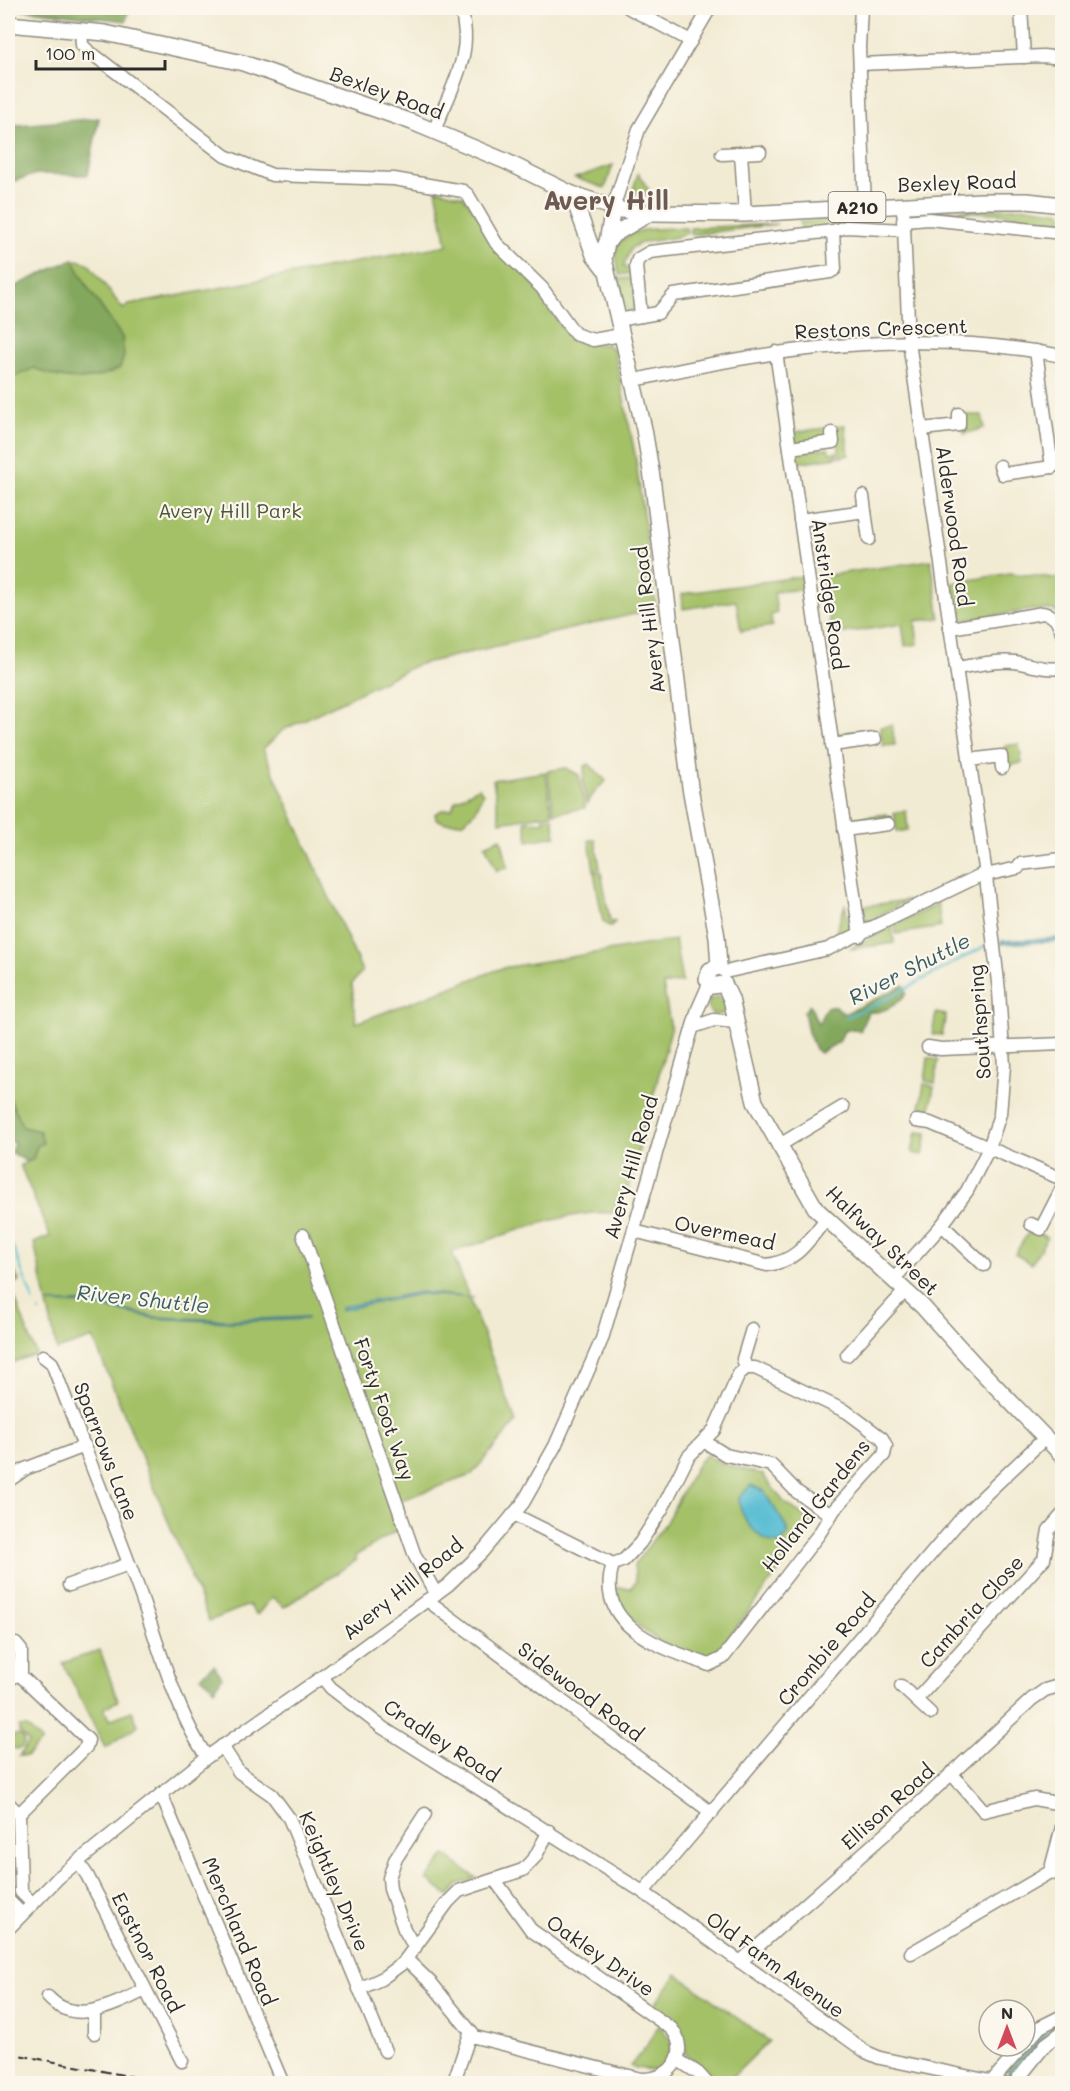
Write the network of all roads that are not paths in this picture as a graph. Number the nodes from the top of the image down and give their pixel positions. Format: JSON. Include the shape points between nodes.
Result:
{"nodes":[{"id":1,"x":460,"y":8,"type":"edge"},
{"id":2,"x":629,"y":8,"type":"edge"},
{"id":3,"x":710,"y":8,"type":"edge"},
{"id":4,"x":861,"y":8,"type":"edge"},
{"id":5,"x":1021,"y":8,"type":"edge"},
{"id":6,"x":8,"y":24,"type":"edge"},
{"id":7,"x":81,"y":30,"type":"junction"},
{"id":8,"x":691,"y":40,"type":"junction"},
{"id":9,"x":1024,"y":57,"type":"junction"},
{"id":10,"x":1062,"y":58,"type":"edge"},
{"id":11,"x":860,"y":64,"type":"junction"},
{"id":12,"x":434,"y":131,"type":"junction"},
{"id":13,"x":760,"y":152,"type":"dead end"},
{"id":14,"x":722,"y":153,"type":"dead end"},
{"id":15,"x":741,"y":153,"type":"junction"},
{"id":16,"x":572,"y":194,"type":"junction"},
{"id":17,"x":903,"y":205,"type":"junction"},
{"id":18,"x":1062,"y":205,"type":"edge"},
{"id":19,"x":866,"y":207,"type":"junction"},
{"id":20,"x":613,"y":208,"type":"junction"},
{"id":21,"x":650,"y":213,"type":"junction"},
{"id":22,"x":744,"y":214,"type":"junction"},
{"id":23,"x":904,"y":226,"type":"junction"},
{"id":24,"x":833,"y":231,"type":"junction"},
{"id":25,"x":1062,"y":233,"type":"edge"},
{"id":26,"x":605,"y":247,"type":"junction"},
{"id":27,"x":606,"y":271,"type":"junction"},
{"id":28,"x":641,"y":316,"type":"junction"},
{"id":29,"x":619,"y":327,"type":"junction"},
{"id":30,"x":909,"y":342,"type":"junction"},
{"id":31,"x":1036,"y":351,"type":"junction"},
{"id":32,"x":776,"y":352,"type":"junction"},
{"id":33,"x":1062,"y":356,"type":"edge"},
{"id":34,"x":631,"y":381,"type":"junction"},
{"id":35,"x":960,"y":425,"type":"dead end"},
{"id":36,"x":922,"y":429,"type":"junction"},
{"id":37,"x":833,"y":442,"type":"dead end"},
{"id":38,"x":789,"y":448,"type":"junction"},
{"id":39,"x":1062,"y":457,"type":"edge"},
{"id":40,"x":999,"y":466,"type":"dead end"},
{"id":41,"x":1052,"y":467,"type":"junction"},
{"id":42,"x":863,"y":496,"type":"dead end"},
{"id":43,"x":865,"y":511,"type":"junction"},
{"id":44,"x":800,"y":520,"type":"junction"},
{"id":45,"x":869,"y":539,"type":"dead end"},
{"id":46,"x":950,"y":628,"type":"junction"},
{"id":47,"x":1062,"y":633,"type":"edge"},
{"id":48,"x":956,"y":668,"type":"junction"},
{"id":49,"x":1062,"y":668,"type":"edge"},
{"id":50,"x":875,"y":739,"type":"dead end"},
{"id":51,"x":832,"y":745,"type":"junction"},
{"id":52,"x":1001,"y":756,"type":"dead end"},
{"id":53,"x":969,"y":760,"type":"junction"},
{"id":54,"x":888,"y":824,"type":"dead end"},
{"id":55,"x":844,"y":830,"type":"junction"},
{"id":56,"x":1062,"y":859,"type":"edge"},
{"id":57,"x":986,"y":873,"type":"junction"},
{"id":58,"x":860,"y":936,"type":"junction"},
{"id":59,"x":719,"y":977,"type":"junction"},
{"id":60,"x":736,"y":1022,"type":"junction"},
{"id":61,"x":693,"y":1027,"type":"junction"},
{"id":62,"x":1062,"y":1044,"type":"edge"},
{"id":63,"x":1004,"y":1046,"type":"junction"},
{"id":64,"x":928,"y":1047,"type":"dead end"},
{"id":65,"x":843,"y":1107,"type":"dead end"},
{"id":66,"x":916,"y":1121,"type":"dead end"},
{"id":67,"x":778,"y":1146,"type":"junction"},
{"id":68,"x":989,"y":1148,"type":"junction"},
{"id":69,"x":1062,"y":1179,"type":"edge"},
{"id":70,"x":1062,"y":1188,"type":"edge"},
{"id":71,"x":826,"y":1219,"type":"junction"},
{"id":72,"x":942,"y":1225,"type":"junction"},
{"id":73,"x":1041,"y":1229,"type":"dead end"},
{"id":74,"x":634,"y":1231,"type":"junction"},
{"id":75,"x":303,"y":1235,"type":"dead end"},
{"id":76,"x":984,"y":1265,"type":"dead end"},
{"id":77,"x":899,"y":1285,"type":"junction"},
{"id":78,"x":752,"y":1329,"type":"dead end"},
{"id":79,"x":847,"y":1355,"type":"dead end"},
{"id":80,"x":43,"y":1356,"type":"dead end"},
{"id":81,"x":746,"y":1368,"type":"junction"},
{"id":82,"x":1046,"y":1438,"type":"junction"},
{"id":83,"x":705,"y":1442,"type":"junction"},
{"id":84,"x":85,"y":1446,"type":"junction"},
{"id":85,"x":1062,"y":1455,"type":"edge"},
{"id":86,"x":8,"y":1480,"type":"edge"},
{"id":87,"x":513,"y":1514,"type":"junction"},
{"id":88,"x":831,"y":1515,"type":"junction"},
{"id":89,"x":1062,"y":1515,"type":"edge"},
{"id":90,"x":129,"y":1563,"type":"junction"},
{"id":91,"x":613,"y":1564,"type":"junction"},
{"id":92,"x":69,"y":1585,"type":"dead end"},
{"id":93,"x":431,"y":1597,"type":"junction"},
{"id":94,"x":322,"y":1677,"type":"junction"},
{"id":95,"x":13,"y":1678,"type":"edge"},
{"id":96,"x":1062,"y":1685,"type":"edge"},
{"id":97,"x":901,"y":1686,"type":"dead end"},
{"id":98,"x":916,"y":1700,"type":"junction"},
{"id":99,"x":930,"y":1713,"type":"dead end"},
{"id":100,"x":222,"y":1746,"type":"junction"},
{"id":101,"x":207,"y":1757,"type":"junction"},
{"id":102,"x":951,"y":1773,"type":"junction"},
{"id":103,"x":161,"y":1794,"type":"junction"},
{"id":104,"x":8,"y":1803,"type":"edge"},
{"id":105,"x":1062,"y":1804,"type":"edge"},
{"id":106,"x":712,"y":1813,"type":"junction"},
{"id":107,"x":19,"y":1814,"type":"junction"},
{"id":108,"x":425,"y":1814,"type":"dead end"},
{"id":109,"x":1062,"y":1827,"type":"edge"},
{"id":110,"x":547,"y":1830,"type":"junction"},
{"id":111,"x":78,"y":1862,"type":"junction"},
{"id":112,"x":1050,"y":1872,"type":"junction"},
{"id":113,"x":1062,"y":1875,"type":"edge"},
{"id":114,"x":495,"y":1880,"type":"junction"},
{"id":115,"x":644,"y":1892,"type":"junction"},
{"id":116,"x":8,"y":1900,"type":"edge"},
{"id":117,"x":33,"y":1904,"type":"junction"},
{"id":118,"x":22,"y":1914,"type":"junction"},
{"id":119,"x":8,"y":1929,"type":"edge"},
{"id":120,"x":415,"y":1948,"type":"junction"},
{"id":121,"x":911,"y":1953,"type":"dead end"},
{"id":122,"x":406,"y":1959,"type":"junction"},
{"id":123,"x":740,"y":1962,"type":"junction"},
{"id":124,"x":359,"y":1989,"type":"junction"},
{"id":125,"x":145,"y":1990,"type":"junction"},
{"id":126,"x":48,"y":1997,"type":"dead end"},
{"id":127,"x":94,"y":2012,"type":"junction"},
{"id":128,"x":1062,"y":2016,"type":"edge"},
{"id":129,"x":1037,"y":2030,"type":"edge"},
{"id":130,"x":1062,"y":2032,"type":"edge"},
{"id":131,"x":94,"y":2033,"type":"dead end"},
{"id":132,"x":470,"y":2034,"type":"junction"},
{"id":133,"x":386,"y":2051,"type":"dead end"},
{"id":134,"x":1015,"y":2058,"type":"edge"},
{"id":135,"x":678,"y":2060,"type":"junction"},
{"id":136,"x":182,"y":2061,"type":"dead end"},
{"id":137,"x":998,"y":2082,"type":"edge"},
{"id":138,"x":283,"y":2084,"type":"edge"},
{"id":139,"x":453,"y":2084,"type":"edge"},
{"id":140,"x":708,"y":2084,"type":"edge"},
{"id":141,"x":1014,"y":2084,"type":"edge"}],
"edges":[{"from":1,"to":12,"type":"street","via":[[466,24],[466,46]]},
{"from":2,"to":8,"type":"street"},
{"from":3,"to":8,"type":"street"},
{"from":4,"to":11,"type":"street"},
{"from":5,"to":9,"type":"street"},
{"from":6,"to":7,"type":"main road","name":"Bexley Road","number":"A210"},
{"from":7,"to":12,"type":"main road","name":"Bexley Road","number":"A210","via":[[243,63]]},
{"from":7,"to":29,"type":"street","via":[[82,45],[91,53],[225,156],[272,175],[394,179],[463,191],[496,243],[542,288],[575,334],[592,340]]},
{"from":8,"to":20,"type":"street","via":[[639,129]]},
{"from":9,"to":10,"type":"street"},
{"from":9,"to":11,"type":"street"},
{"from":11,"to":19,"type":"street"},
{"from":12,"to":16,"type":"main road","name":"Bexley Road","number":"A210"},
{"from":13,"to":15,"type":"street"},
{"from":14,"to":15,"type":"street"},
{"from":15,"to":22,"type":"street"},
{"from":16,"to":20,"type":"main road","name":"Bexley Road","number":"A210"},
{"from":16,"to":27,"type":"main road","name":"Avery Hill Road","via":[[594,255]]},
{"from":17,"to":18,"type":"main road","name":"Bexley Road","number":"A210","via":[[1004,201]]},
{"from":17,"to":19,"type":"main road","name":"Bexley Road","number":"A210"},
{"from":17,"to":23,"type":"street","name":"Alderwood Road"},
{"from":19,"to":22,"type":"main road","name":"Bexley Road","number":"A210"},
{"from":20,"to":21,"type":"main road","name":"Bexley Road","number":"A210"},
{"from":20,"to":26,"type":"main road","name":"Avery Hill Road"},
{"from":21,"to":22,"type":"main road","name":"Bexley Road","number":"A210"},
{"from":21,"to":26,"type":"main road","via":[[613,235]]},
{"from":23,"to":24,"type":"street","name":"Bexley Road","via":[[846,227]]},
{"from":23,"to":25,"type":"street","name":"Bexley Road","via":[[929,219]]},
{"from":23,"to":30,"type":"street","name":"Alderwood Road"},
{"from":24,"to":28,"type":"street","via":[[835,268],[831,272],[674,295],[658,313]]},
{"from":24,"to":28,"type":"street","name":"Bexley Road","via":[[642,255],[636,266]]},
{"from":26,"to":27,"type":"main road","name":"Avery Hill Road"},
{"from":27,"to":29,"type":"main road","name":"Avery Hill Road"},
{"from":28,"to":29,"type":"street"},
{"from":29,"to":34,"type":"main road","name":"Avery Hill Road"},
{"from":30,"to":31,"type":"street","name":"Restons Crescent","via":[[970,343]]},
{"from":30,"to":32,"type":"street","name":"Restons Crescent"},
{"from":30,"to":36,"type":"street","name":"Alderwood Road"},
{"from":31,"to":33,"type":"street","name":"Restons Crescent"},
{"from":31,"to":41,"type":"street"},
{"from":32,"to":34,"type":"street","name":"Restons Crescent"},
{"from":32,"to":38,"type":"street","name":"Anstridge Road"},
{"from":34,"to":59,"type":"main road","name":"Avery Hill Road","via":[[652,477],[690,787],[717,937]]},
{"from":35,"to":36,"type":"street","name":"Alderwood Road"},
{"from":36,"to":46,"type":"street","name":"Alderwood Road"},
{"from":37,"to":38,"type":"street"},
{"from":38,"to":44,"type":"street","name":"Anstridge Road"},
{"from":39,"to":41,"type":"street"},
{"from":40,"to":41,"type":"street","via":[[1003,474]]},
{"from":42,"to":43,"type":"street"},
{"from":43,"to":44,"type":"street"},
{"from":43,"to":45,"type":"street"},
{"from":44,"to":51,"type":"street","name":"Anstridge Road"},
{"from":46,"to":47,"type":"street","name":"Alderwood Road","via":[[1043,614],[1052,615]]},
{"from":46,"to":48,"type":"street","name":"Alderwood Road"},
{"from":48,"to":49,"type":"street","via":[[998,662],[1040,669]]},
{"from":48,"to":53,"type":"street","name":"Alderwood Road"},
{"from":50,"to":51,"type":"street"},
{"from":51,"to":55,"type":"street","name":"Anstridge Road"},
{"from":52,"to":53,"type":"street"},
{"from":53,"to":57,"type":"street","name":"Alderwood Road"},
{"from":54,"to":55,"type":"street"},
{"from":55,"to":58,"type":"street","name":"Anstridge Road"},
{"from":56,"to":57,"type":"street"},
{"from":57,"to":58,"type":"street"},
{"from":57,"to":63,"type":"street","name":"Southspring"},
{"from":58,"to":59,"type":"street","via":[[812,954]]},
{"from":59,"to":60,"type":"main road","name":"Halfway Street","via":[[730,994]]},
{"from":59,"to":61,"type":"street","name":"Avery Hill Road","via":[[702,996]]},
{"from":60,"to":61,"type":"street","via":[[714,1020]]},
{"from":60,"to":67,"type":"main road","name":"Halfway Street","via":[[750,1087]]},
{"from":61,"to":74,"type":"street","name":"Avery Hill Road"},
{"from":62,"to":63,"type":"street"},
{"from":63,"to":64,"type":"street"},
{"from":63,"to":68,"type":"street","name":"Southspring","via":[[1002,1098]]},
{"from":65,"to":67,"type":"street"},
{"from":66,"to":68,"type":"street"},
{"from":67,"to":71,"type":"main road","name":"Halfway Street"},
{"from":68,"to":69,"type":"street"},
{"from":68,"to":72,"type":"street","name":"Southspring","via":[[967,1191]]},
{"from":70,"to":73,"type":"street"},
{"from":71,"to":74,"type":"street","name":"Overmead","via":[[793,1258],[766,1265]]},
{"from":71,"to":77,"type":"main road","name":"Halfway Street"},
{"from":72,"to":76,"type":"street"},
{"from":72,"to":77,"type":"street","name":"Southspring"},
{"from":74,"to":87,"type":"street","name":"Avery Hill Road","via":[[587,1377],[555,1446]]},
{"from":75,"to":93,"type":"street","name":"Forty Foot Way"},
{"from":77,"to":79,"type":"street","name":"Southspring"},
{"from":77,"to":82,"type":"main road","name":"Halfway Street"},
{"from":78,"to":81,"type":"street","via":[[743,1359]]},
{"from":80,"to":84,"type":"street","name":"Sparrows Lane","via":[[52,1363]]},
{"from":81,"to":83,"type":"street","via":[[739,1374]]},
{"from":81,"to":88,"type":"street","name":"Holland Gardens","via":[[755,1368],[819,1397],[882,1438],[886,1446],[884,1455]]},
{"from":82,"to":85,"type":"main road","name":"Halfway Street"},
{"from":82,"to":106,"type":"street","name":"Crombie Road","via":[[966,1512]]},
{"from":83,"to":88,"type":"street","via":[[726,1455],[771,1466]]},
{"from":83,"to":91,"type":"street","via":[[688,1458],[640,1543],[624,1560]]},
{"from":84,"to":86,"type":"street","via":[[25,1469]]},
{"from":84,"to":90,"type":"street","name":"Sparrows Lane"},
{"from":87,"to":91,"type":"street"},
{"from":87,"to":93,"type":"street","name":"Avery Hill Road","via":[[474,1559]]},
{"from":88,"to":91,"type":"street","name":"Holland Gardens","via":[[715,1664],[658,1647],[621,1618],[608,1579]]},
{"from":89,"to":98,"type":"street","name":"Cambria Close","via":[[1049,1530],[1044,1559]]},
{"from":90,"to":92,"type":"street"},
{"from":90,"to":101,"type":"street","name":"Sparrows Lane","via":[[172,1681]]},
{"from":93,"to":94,"type":"street","name":"Avery Hill Road"},
{"from":93,"to":106,"type":"street","name":"Sidewood Road"},
{"from":94,"to":100,"type":"street","name":"Avery Hill Road"},
{"from":94,"to":110,"type":"street","name":"Cradley Road","via":[[383,1728]]},
{"from":95,"to":107,"type":"street","via":[[88,1740],[86,1747]]},
{"from":96,"to":102,"type":"street","name":"Ellison Road","via":[[1044,1690],[1032,1699]]},
{"from":97,"to":98,"type":"street"},
{"from":98,"to":99,"type":"street"},
{"from":100,"to":101,"type":"street","name":"Avery Hill Road"},
{"from":100,"to":124,"type":"street","name":"Keightley Drive","via":[[239,1772],[272,1795],[289,1818]]},
{"from":101,"to":103,"type":"street","name":"Avery Hill Road"},
{"from":102,"to":105,"type":"street","via":[[984,1811],[1034,1799]]},
{"from":102,"to":123,"type":"street","name":"Ellison Road"},
{"from":103,"to":111,"type":"street","name":"Avery Hill Road"},
{"from":103,"to":138,"type":"street","name":"Merchland Road"},
{"from":104,"to":107,"type":"street"},
{"from":106,"to":115,"type":"street","name":"Crombie Road"},
{"from":107,"to":117,"type":"street","via":[[21,1892]]},
{"from":108,"to":120,"type":"street","via":[[395,1860],[390,1878],[404,1929]]},
{"from":109,"to":112,"type":"street"},
{"from":110,"to":114,"type":"street","via":[[535,1857],[523,1870]]},
{"from":110,"to":115,"type":"street","name":"Old Farm Avenue"},
{"from":111,"to":117,"type":"street","name":"Avery Hill Road"},
{"from":111,"to":125,"type":"street","name":"Eastnor Road"},
{"from":112,"to":113,"type":"street"},
{"from":112,"to":121,"type":"street"},
{"from":114,"to":120,"type":"street","via":[[459,1891]]},
{"from":114,"to":135,"type":"street","name":"Oakley Drive","via":[[531,1930],[672,2029],[678,2041]]},
{"from":115,"to":123,"type":"street","name":"Old Farm Avenue"},
{"from":116,"to":118,"type":"street"},
{"from":117,"to":118,"type":"street","name":"Avery Hill Road"},
{"from":118,"to":119,"type":"street","name":"Avery Hill Road"},
{"from":120,"to":122,"type":"street"},
{"from":122,"to":124,"type":"street","via":[[388,1975]]},
{"from":122,"to":132,"type":"street","via":[[432,1984]]},
{"from":123,"to":137,"type":"street","name":"Old Farm Avenue","via":[[866,2052]]},
{"from":124,"to":133,"type":"street","name":"Keightley Drive"},
{"from":125,"to":127,"type":"street"},
{"from":125,"to":136,"type":"street","name":"Eastnor Road"},
{"from":126,"to":127,"type":"street","via":[[61,2008]]},
{"from":127,"to":131,"type":"street"},
{"from":128,"to":129,"type":"street"},
{"from":130,"to":141,"type":"street","via":[[1046,2044]]},
{"from":132,"to":135,"type":"street","via":[[641,2079],[665,2075]]},
{"from":132,"to":139,"type":"street"},
{"from":134,"to":137,"type":"street"},
{"from":135,"to":140,"type":"street"}]}
